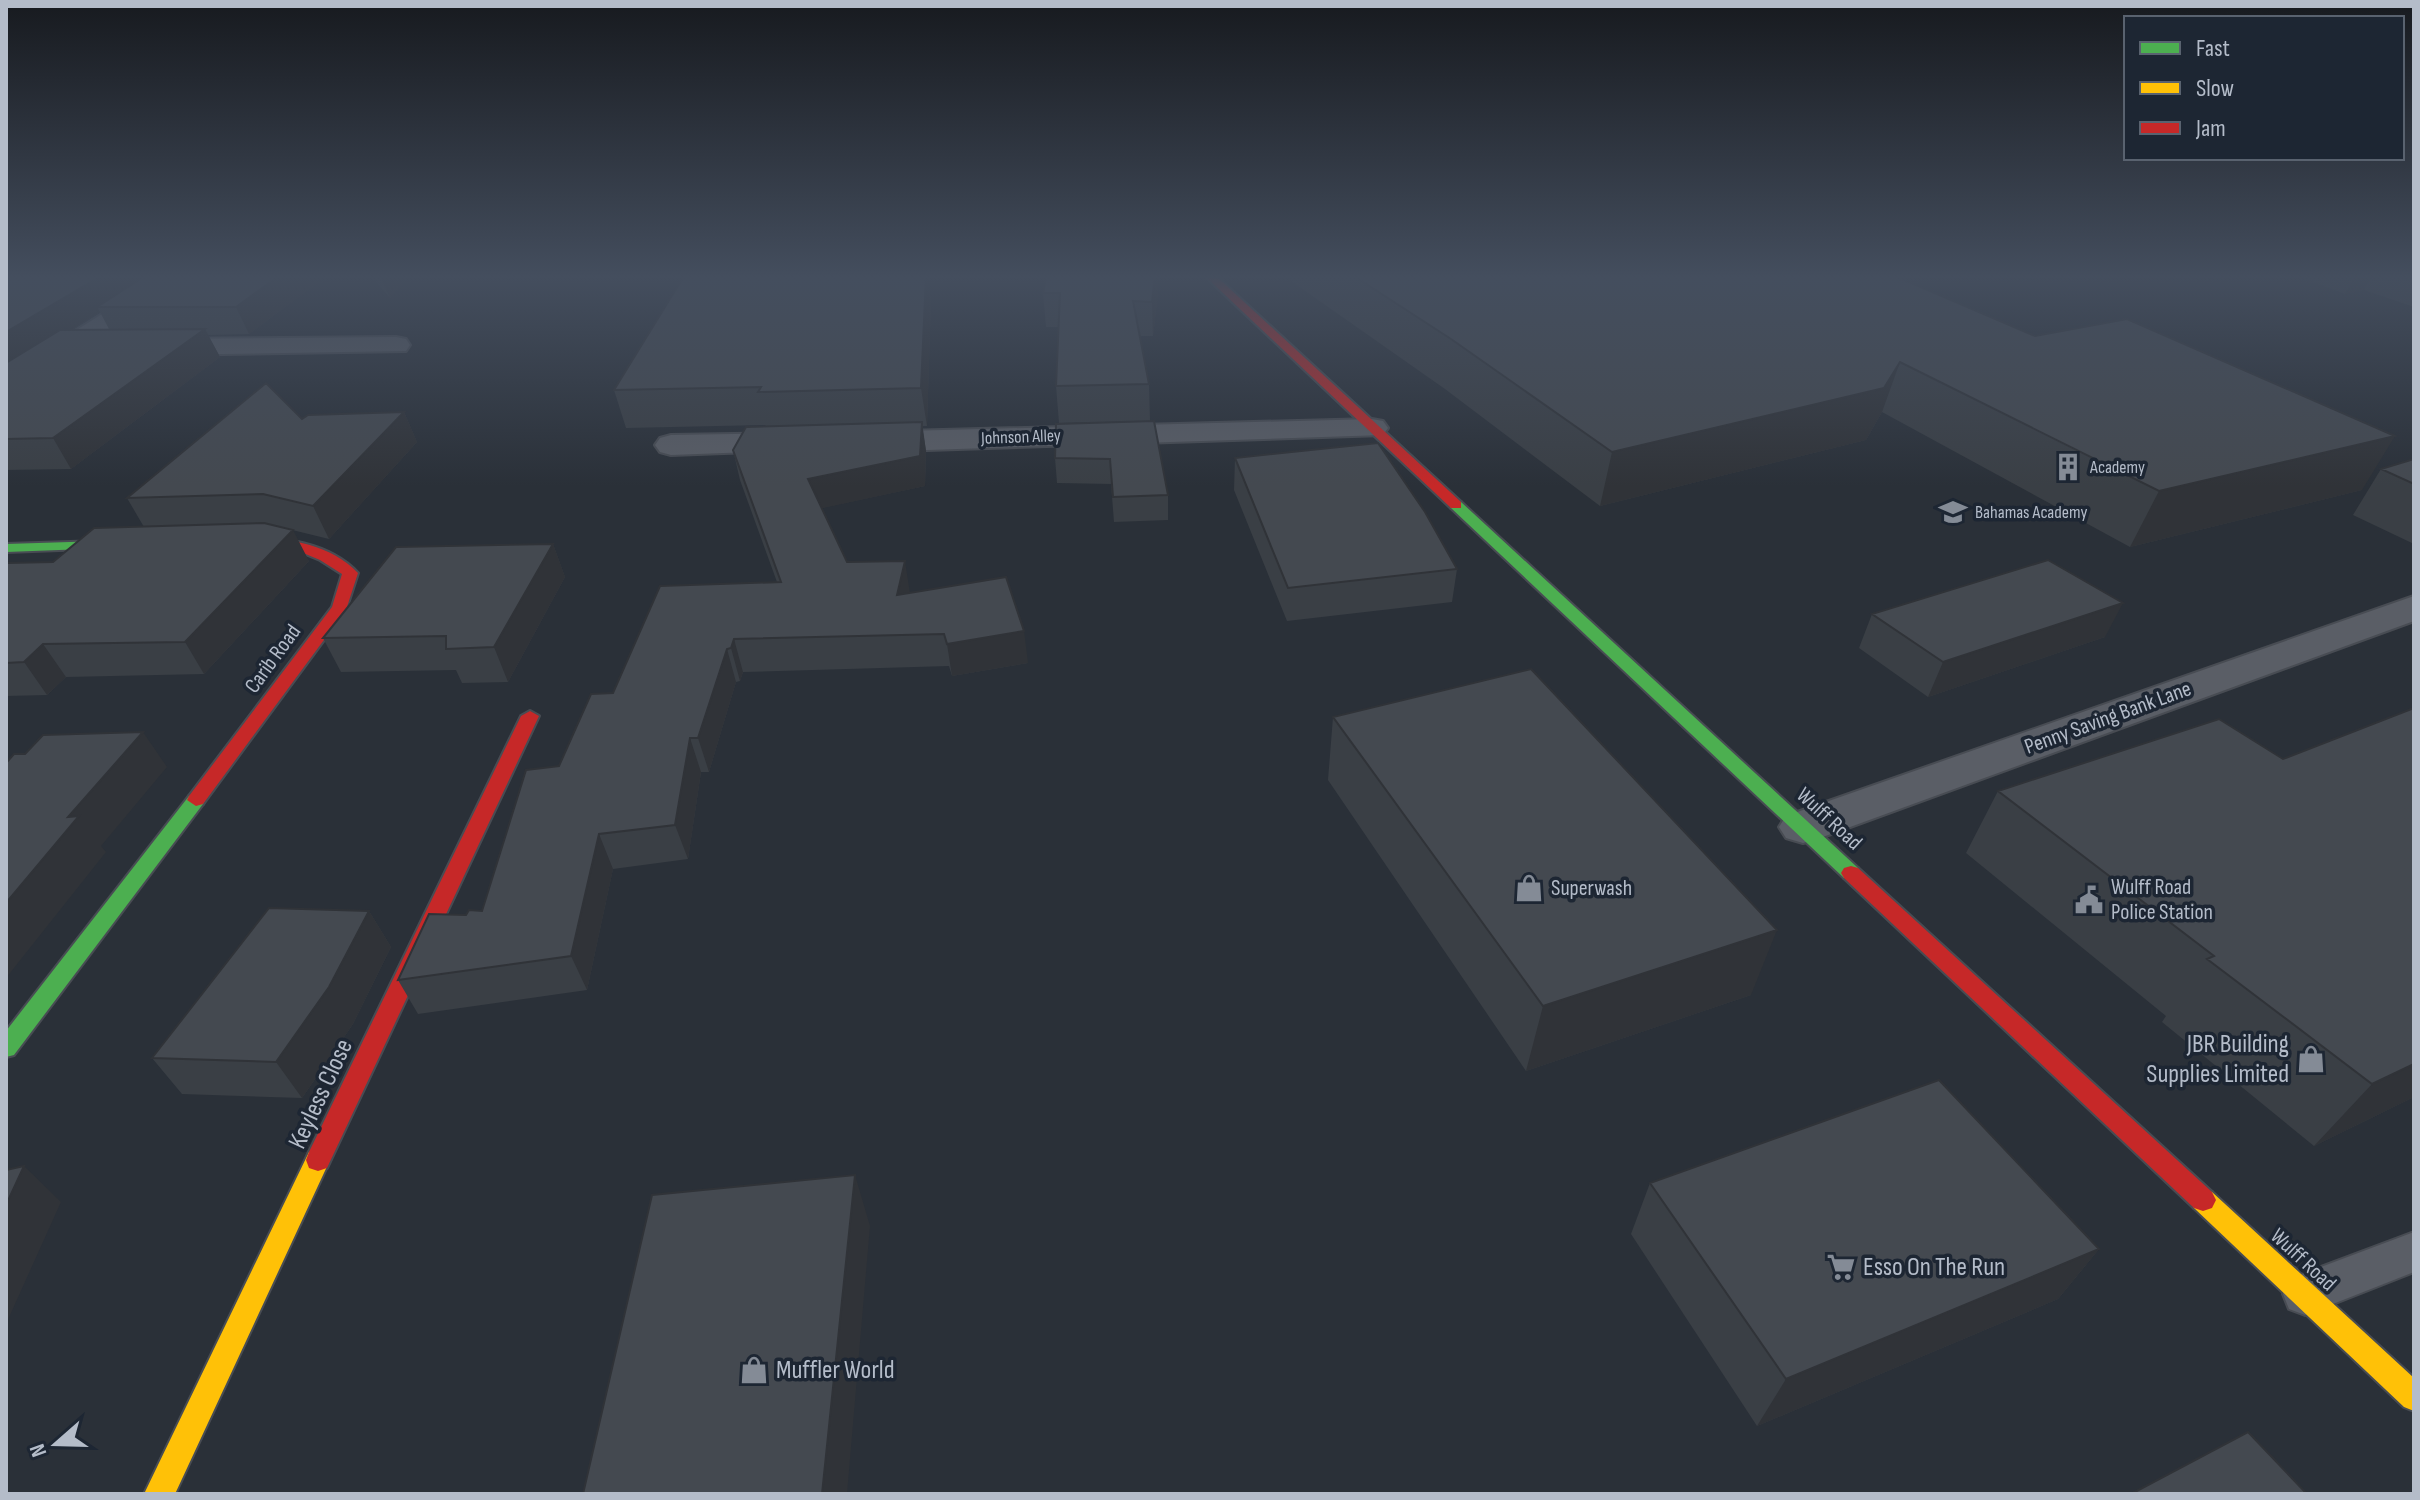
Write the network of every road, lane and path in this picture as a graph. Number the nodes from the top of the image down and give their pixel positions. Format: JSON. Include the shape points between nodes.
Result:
{"nodes":[{"id":1,"x":260,"y":346,"type":"edge"},
{"id":2,"x":1285,"y":346,"type":"edge"},
{"id":3,"x":69,"y":347,"type":"joint"},
{"id":4,"x":6,"y":387,"type":"edge"},
{"id":5,"x":1372,"y":428,"type":"junction"},
{"id":6,"x":671,"y":445,"type":"dead end"},
{"id":7,"x":219,"y":541,"type":"edge"},
{"id":8,"x":158,"y":543,"type":"edge"},
{"id":9,"x":6,"y":548,"type":"edge"},
{"id":10,"x":2414,"y":608,"type":"edge"},
{"id":11,"x":530,"y":716,"type":"dead end"},
{"id":12,"x":1803,"y":827,"type":"junction"},
{"id":13,"x":6,"y":1048,"type":"edge"},
{"id":14,"x":2413,"y":1254,"type":"edge"},
{"id":15,"x":2305,"y":1294,"type":"junction"},
{"id":16,"x":2414,"y":1397,"type":"edge"},
{"id":17,"x":159,"y":1494,"type":"edge"}],
"edges":[{"from":1,"to":3,"type":"street"},
{"from":2,"to":5,"type":"main road","name":"Wulff Road"},
{"from":3,"to":4,"type":"street"},
{"from":5,"to":6,"type":"street","name":"Johnson Alley"},
{"from":5,"to":12,"type":"main road","name":"Wulff Road"},
{"from":7,"to":13,"type":"main road","name":"Carib Road","via":[[280,540],[323,550],[350,573],[340,607]]},
{"from":8,"to":9,"type":"main road"},
{"from":10,"to":12,"type":"street","name":"Penny Saving Bank Lane"},
{"from":11,"to":17,"type":"main road","name":"Keyless Close"},
{"from":12,"to":15,"type":"main road","name":"Wulff Road"},
{"from":14,"to":15,"type":"lane"},
{"from":15,"to":16,"type":"main road","name":"Wulff Road"}]}
